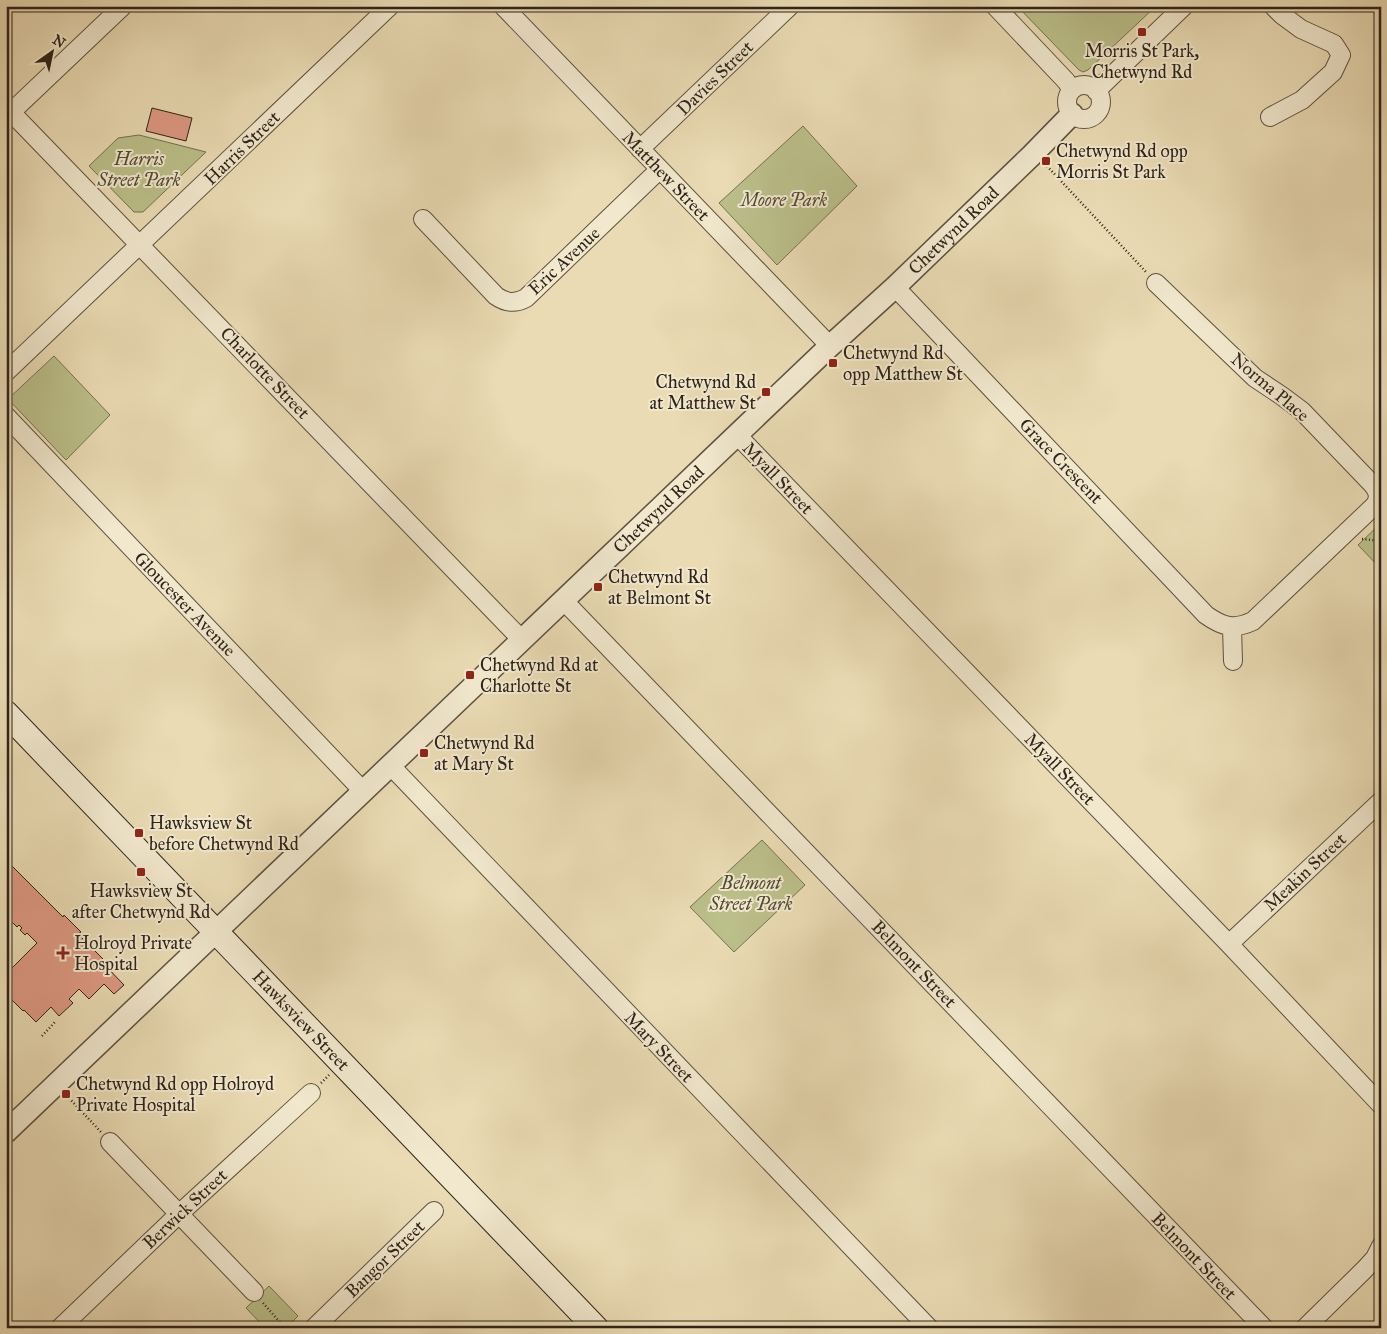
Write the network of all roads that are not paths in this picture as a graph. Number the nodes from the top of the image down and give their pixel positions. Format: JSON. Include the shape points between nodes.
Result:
{"nodes":[{"id":1,"x":123,"y":6,"type":"edge"},
{"id":2,"x":390,"y":6,"type":"edge"},
{"id":3,"x":503,"y":6,"type":"edge"},
{"id":4,"x":790,"y":6,"type":"edge"},
{"id":5,"x":995,"y":6,"type":"edge"},
{"id":6,"x":1184,"y":6,"type":"edge"},
{"id":7,"x":1273,"y":6,"type":"edge"},
{"id":8,"x":1072,"y":90,"type":"junction"},
{"id":9,"x":1096,"y":91,"type":"junction"},
{"id":10,"x":8,"y":112,"type":"edge"},
{"id":11,"x":1072,"y":114,"type":"junction"},
{"id":12,"x":1270,"y":117,"type":"dead end"},
{"id":13,"x":640,"y":149,"type":"junction"},
{"id":14,"x":659,"y":170,"type":"junction"},
{"id":15,"x":423,"y":219,"type":"dead end"},
{"id":16,"x":140,"y":245,"type":"junction"},
{"id":17,"x":1156,"y":283,"type":"road end"},
{"id":18,"x":895,"y":287,"type":"junction"},
{"id":19,"x":830,"y":346,"type":"junction"},
{"id":20,"x":6,"y":372,"type":"edge"},
{"id":21,"x":6,"y":416,"type":"edge"},
{"id":22,"x":737,"y":435,"type":"junction"},
{"id":23,"x":564,"y":600,"type":"junction"},
{"id":24,"x":1232,"y":627,"type":"junction"},
{"id":25,"x":522,"y":640,"type":"junction"},
{"id":26,"x":1233,"y":661,"type":"dead end"},
{"id":27,"x":6,"y":713,"type":"edge"},
{"id":28,"x":390,"y":765,"type":"junction"},
{"id":29,"x":363,"y":791,"type":"junction"},
{"id":30,"x":1381,"y":801,"type":"edge"},
{"id":31,"x":216,"y":932,"type":"junction"},
{"id":32,"x":1229,"y":944,"type":"junction"},
{"id":33,"x":311,"y":1093,"type":"dead end"},
{"id":34,"x":1381,"y":1105,"type":"edge"},
{"id":35,"x":6,"y":1132,"type":"edge"},
{"id":36,"x":110,"y":1142,"type":"road end"},
{"id":37,"x":434,"y":1211,"type":"dead end"},
{"id":38,"x":179,"y":1214,"type":"junction"},
{"id":39,"x":1381,"y":1246,"type":"edge"},
{"id":40,"x":254,"y":1292,"type":"road end"},
{"id":41,"x":60,"y":1328,"type":"edge"},
{"id":42,"x":314,"y":1328,"type":"edge"},
{"id":43,"x":596,"y":1328,"type":"edge"},
{"id":44,"x":929,"y":1328,"type":"edge"},
{"id":45,"x":1264,"y":1328,"type":"edge"},
{"id":46,"x":1304,"y":1328,"type":"edge"}],
"edges":[{"from":1,"to":10,"type":"street"},
{"from":2,"to":16,"type":"street","name":"Harris Street"},
{"from":3,"to":13,"type":"street","name":"Matthew Street"},
{"from":4,"to":13,"type":"street","name":"Davies Street"},
{"from":5,"to":8,"type":"street"},
{"from":6,"to":9,"type":"street"},
{"from":7,"to":12,"type":"street","via":[[1301,29],[1334,44],[1341,56],[1333,72],[1308,96]]},
{"from":8,"to":9,"type":"street","via":[[1082,86]]},
{"from":8,"to":11,"type":"street","via":[[1067,104]]},
{"from":9,"to":11,"type":"street","via":[[1100,102],[1097,112],[1087,119]]},
{"from":10,"to":16,"type":"street","name":"Charlotte Street"},
{"from":11,"to":18,"type":"street","name":"Chetwynd Road"},
{"from":13,"to":14,"type":"street","name":"Matthew Street"},
{"from":14,"to":15,"type":"street","name":"Eric Avenue","via":[[526,298],[517,302],[506,302],[496,296]]},
{"from":14,"to":19,"type":"street","name":"Matthew Street"},
{"from":16,"to":20,"type":"street","name":"Harris Street"},
{"from":16,"to":25,"type":"street","name":"Charlotte Street"},
{"from":17,"to":24,"type":"street","name":"Norma Place","via":[[1255,378],[1302,411],[1377,490],[1375,505],[1253,621]]},
{"from":18,"to":19,"type":"street","name":"Chetwynd Road"},
{"from":18,"to":24,"type":"street","name":"Grace Crescent","via":[[1206,615]]},
{"from":19,"to":22,"type":"street","name":"Chetwynd Road"},
{"from":21,"to":29,"type":"street","name":"Gloucester Avenue"},
{"from":22,"to":23,"type":"street","name":"Chetwynd Road"},
{"from":22,"to":32,"type":"street","name":"Myall Street"},
{"from":23,"to":25,"type":"street","name":"Chetwynd Road"},
{"from":23,"to":45,"type":"street","name":"Belmont Street"},
{"from":24,"to":26,"type":"street"},
{"from":25,"to":28,"type":"street","name":"Chetwynd Road"},
{"from":27,"to":31,"type":"main road","name":"Hawksview Street"},
{"from":28,"to":29,"type":"street","name":"Chetwynd Road"},
{"from":28,"to":44,"type":"street","name":"Mary Street"},
{"from":29,"to":31,"type":"street","name":"Chetwynd Road"},
{"from":30,"to":32,"type":"street","name":"Meakin Street"},
{"from":31,"to":35,"type":"street","name":"Chetwynd Road"},
{"from":31,"to":43,"type":"main road","name":"Hawksview Street"},
{"from":32,"to":34,"type":"street","name":"Myall Street"},
{"from":33,"to":38,"type":"street","name":"Berwick Street"},
{"from":36,"to":38,"type":"street"},
{"from":37,"to":42,"type":"street","name":"Bangor Street"},
{"from":38,"to":40,"type":"street"},
{"from":38,"to":41,"type":"street","name":"Berwick Street"},
{"from":39,"to":46,"type":"street","via":[[1365,1269]]}]}
